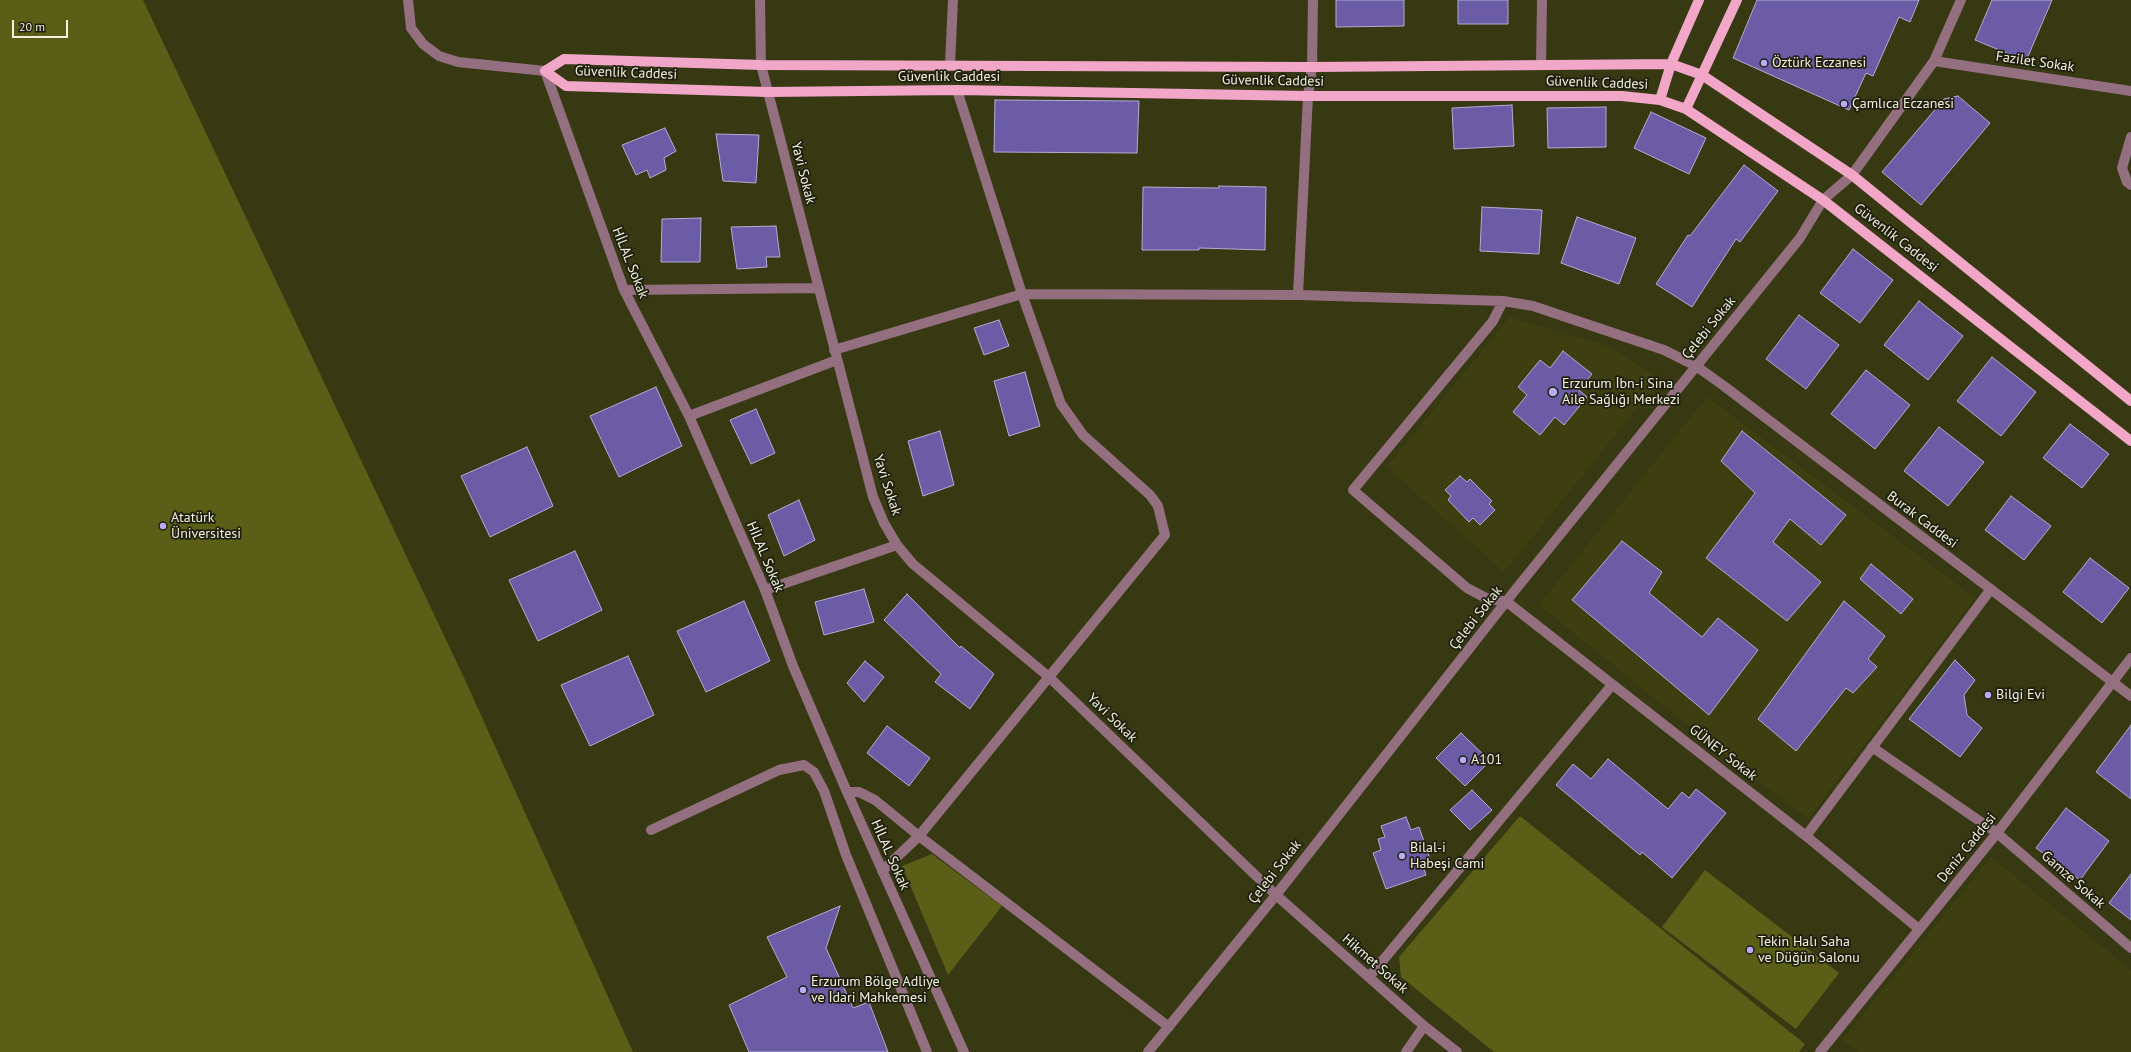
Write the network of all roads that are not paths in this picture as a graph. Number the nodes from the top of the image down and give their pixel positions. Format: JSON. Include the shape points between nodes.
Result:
{"nodes":[{"id":1,"x":408,"y":0,"type":"edge"},
{"id":2,"x":760,"y":0,"type":"edge"},
{"id":3,"x":953,"y":0,"type":"edge"},
{"id":4,"x":1313,"y":0,"type":"edge"},
{"id":5,"x":1542,"y":0,"type":"edge"},
{"id":6,"x":1699,"y":0,"type":"edge"},
{"id":7,"x":1737,"y":0,"type":"edge"},
{"id":8,"x":1961,"y":0,"type":"edge"},
{"id":9,"x":1934,"y":62,"type":"junction"},
{"id":10,"x":1671,"y":64,"type":"junction"},
{"id":11,"x":761,"y":65,"type":"junction"},
{"id":12,"x":950,"y":65,"type":"junction"},
{"id":13,"x":1541,"y":65,"type":"junction"},
{"id":14,"x":1312,"y":67,"type":"junction"},
{"id":15,"x":545,"y":71,"type":"junction"},
{"id":16,"x":1702,"y":75,"type":"junction"},
{"id":17,"x":957,"y":90,"type":"junction"},
{"id":18,"x":2131,"y":91,"type":"edge"},
{"id":19,"x":768,"y":92,"type":"junction"},
{"id":20,"x":1308,"y":96,"type":"junction"},
{"id":21,"x":1660,"y":100,"type":"junction"},
{"id":22,"x":1686,"y":109,"type":"junction"},
{"id":23,"x":2131,"y":137,"type":"edge"},
{"id":24,"x":1852,"y":175,"type":"junction"},
{"id":25,"x":2131,"y":185,"type":"edge"},
{"id":26,"x":1823,"y":200,"type":"junction"},
{"id":27,"x":818,"y":288,"type":"junction"},
{"id":28,"x":624,"y":290,"type":"junction"},
{"id":29,"x":1022,"y":294,"type":"junction"},
{"id":30,"x":1298,"y":294,"type":"junction"},
{"id":31,"x":1503,"y":301,"type":"junction"},
{"id":32,"x":835,"y":355,"type":"junction"},
{"id":33,"x":1696,"y":366,"type":"junction"},
{"id":34,"x":2131,"y":401,"type":"edge"},
{"id":35,"x":689,"y":416,"type":"junction"},
{"id":36,"x":2131,"y":441,"type":"edge"},
{"id":37,"x":897,"y":545,"type":"junction"},
{"id":38,"x":1991,"y":589,"type":"junction"},
{"id":39,"x":765,"y":590,"type":"junction"},
{"id":40,"x":1507,"y":602,"type":"junction"},
{"id":41,"x":2131,"y":658,"type":"edge"},
{"id":42,"x":1049,"y":677,"type":"junction"},
{"id":43,"x":2112,"y":682,"type":"junction"},
{"id":44,"x":1612,"y":685,"type":"junction"},
{"id":45,"x":2131,"y":696,"type":"edge"},
{"id":46,"x":1872,"y":747,"type":"junction"},
{"id":47,"x":847,"y":792,"type":"junction"},
{"id":48,"x":651,"y":830,"type":"dead end"},
{"id":49,"x":1997,"y":833,"type":"junction"},
{"id":50,"x":919,"y":836,"type":"junction"},
{"id":51,"x":1806,"y":836,"type":"junction"},
{"id":52,"x":882,"y":871,"type":"junction"},
{"id":53,"x":1276,"y":895,"type":"junction"},
{"id":54,"x":1919,"y":929,"type":"junction"},
{"id":55,"x":2131,"y":948,"type":"edge"},
{"id":56,"x":1369,"y":977,"type":"junction"},
{"id":57,"x":1424,"y":1026,"type":"junction"},
{"id":58,"x":1169,"y":1027,"type":"junction"},
{"id":59,"x":927,"y":1052,"type":"edge"},
{"id":60,"x":964,"y":1052,"type":"edge"},
{"id":61,"x":1148,"y":1052,"type":"edge"},
{"id":62,"x":1406,"y":1052,"type":"edge"},
{"id":63,"x":1457,"y":1052,"type":"edge"},
{"id":64,"x":1820,"y":1052,"type":"edge"}],
"edges":[{"from":1,"to":15,"type":"street","via":[[411,28],[423,44],[439,56],[458,62]]},
{"from":2,"to":11,"type":"street","name":"Yavi Sokak"},
{"from":3,"to":12,"type":"street"},
{"from":4,"to":14,"type":"street"},
{"from":5,"to":13,"type":"street"},
{"from":6,"to":10,"type":"main road"},
{"from":7,"to":16,"type":"main road"},
{"from":8,"to":9,"type":"street","name":"Çelebi Sokak"},
{"from":9,"to":18,"type":"street","name":"Fazilet Sokak"},
{"from":9,"to":24,"type":"street","name":"Çelebi Sokak"},
{"from":10,"to":13,"type":"main road","name":"Güvenlik Caddesi"},
{"from":10,"to":16,"type":"main road","name":"Güvenlik Caddesi"},
{"from":10,"to":21,"type":"main road"},
{"from":11,"to":12,"type":"main road","name":"Güvenlik Caddesi"},
{"from":11,"to":15,"type":"main road","name":"Güvenlik Caddesi","via":[[564,59]]},
{"from":11,"to":19,"type":"street","name":"Yavi Sokak"},
{"from":12,"to":14,"type":"main road","name":"Güvenlik Caddesi"},
{"from":13,"to":14,"type":"main road","name":"Güvenlik Caddesi"},
{"from":14,"to":20,"type":"street"},
{"from":15,"to":19,"type":"main road","name":"Güvenlik Caddesi","via":[[566,86]]},
{"from":15,"to":28,"type":"street","name":"HİLAL Sokak"},
{"from":16,"to":22,"type":"main road"},
{"from":16,"to":24,"type":"main road","name":"Güvenlik Caddesi"},
{"from":17,"to":19,"type":"main road","name":"Güvenlik Caddesi"},
{"from":17,"to":20,"type":"main road","name":"Güvenlik Caddesi"},
{"from":17,"to":29,"type":"street"},
{"from":19,"to":27,"type":"street","name":"Yavi Sokak"},
{"from":20,"to":21,"type":"main road","name":"Güvenlik Caddesi","via":[[1622,96]]},
{"from":20,"to":30,"type":"street"},
{"from":21,"to":22,"type":"main road","name":"Güvenlik Caddesi"},
{"from":22,"to":26,"type":"main road","name":"Güvenlik Caddesi"},
{"from":23,"to":25,"type":"street","via":[[2122,168],[2127,182]]},
{"from":24,"to":26,"type":"street","name":"Çelebi Sokak"},
{"from":24,"to":34,"type":"main road","name":"Güvenlik Caddesi"},
{"from":26,"to":33,"type":"street","name":"Çelebi Sokak","via":[[1800,238]]},
{"from":26,"to":36,"type":"main road","name":"Güvenlik Caddesi"},
{"from":27,"to":28,"type":"street"},
{"from":27,"to":32,"type":"street","name":"Yavi Sokak"},
{"from":28,"to":35,"type":"street","name":"HİLAL Sokak"},
{"from":29,"to":30,"type":"street","name":"Burak Caddesi"},
{"from":29,"to":32,"type":"street","name":"Burak Caddesi"},
{"from":29,"to":42,"type":"street","via":[[1065,409],[1083,435],[1150,495],[1158,506],[1165,535]]},
{"from":30,"to":31,"type":"street","name":"Burak Caddesi"},
{"from":31,"to":33,"type":"street","name":"Burak Caddesi","via":[[1533,306],[1638,341],[1664,350]]},
{"from":31,"to":40,"type":"street","via":[[1493,321],[1353,490],[1467,588],[1486,598]]},
{"from":32,"to":35,"type":"street","name":"Burak Caddesi"},
{"from":32,"to":37,"type":"street","name":"Yavi Sokak","via":[[873,497]]},
{"from":33,"to":38,"type":"street","name":"Burak Caddesi"},
{"from":33,"to":40,"type":"street","name":"Çelebi Sokak"},
{"from":35,"to":39,"type":"street","name":"HİLAL Sokak"},
{"from":37,"to":39,"type":"street"},
{"from":37,"to":42,"type":"street","name":"Yavi Sokak","via":[[913,564]]},
{"from":38,"to":43,"type":"street","name":"Burak Caddesi"},
{"from":38,"to":46,"type":"street"},
{"from":39,"to":47,"type":"street","name":"HİLAL Sokak","via":[[793,666]]},
{"from":40,"to":44,"type":"street","name":"GÜNEY Sokak"},
{"from":40,"to":53,"type":"street","name":"Çelebi Sokak"},
{"from":41,"to":43,"type":"street","name":"Deniz Caddesi"},
{"from":42,"to":50,"type":"street"},
{"from":42,"to":53,"type":"street","name":"Yavi Sokak"},
{"from":43,"to":45,"type":"street","name":"Burak Caddesi"},
{"from":43,"to":49,"type":"street","name":"Deniz Caddesi"},
{"from":44,"to":51,"type":"street","name":"GÜNEY Sokak"},
{"from":44,"to":56,"type":"street"},
{"from":46,"to":49,"type":"street","name":"Gamze Sokak"},
{"from":46,"to":51,"type":"street"},
{"from":47,"to":50,"type":"street","via":[[868,795]]},
{"from":47,"to":52,"type":"street","name":"HİLAL Sokak"},
{"from":48,"to":59,"type":"street","via":[[779,770],[804,765],[814,772],[824,791],[846,855]]},
{"from":49,"to":54,"type":"street","name":"Deniz Caddesi"},
{"from":49,"to":55,"type":"street","name":"Gamze Sokak"},
{"from":50,"to":52,"type":"street"},
{"from":50,"to":58,"type":"street"},
{"from":51,"to":54,"type":"street","name":"GÜNEY Sokak"},
{"from":52,"to":60,"type":"street","name":"HİLAL Sokak"},
{"from":53,"to":56,"type":"street","name":"Hikmet Sokak"},
{"from":53,"to":58,"type":"street","name":"Çelebi Sokak"},
{"from":54,"to":64,"type":"street","name":"Deniz Caddesi"},
{"from":56,"to":57,"type":"street","name":"Hikmet Sokak"},
{"from":57,"to":62,"type":"street"},
{"from":57,"to":63,"type":"street","name":"Hikmet Sokak"},
{"from":58,"to":61,"type":"street","name":"Çelebi Sokak"}]}
